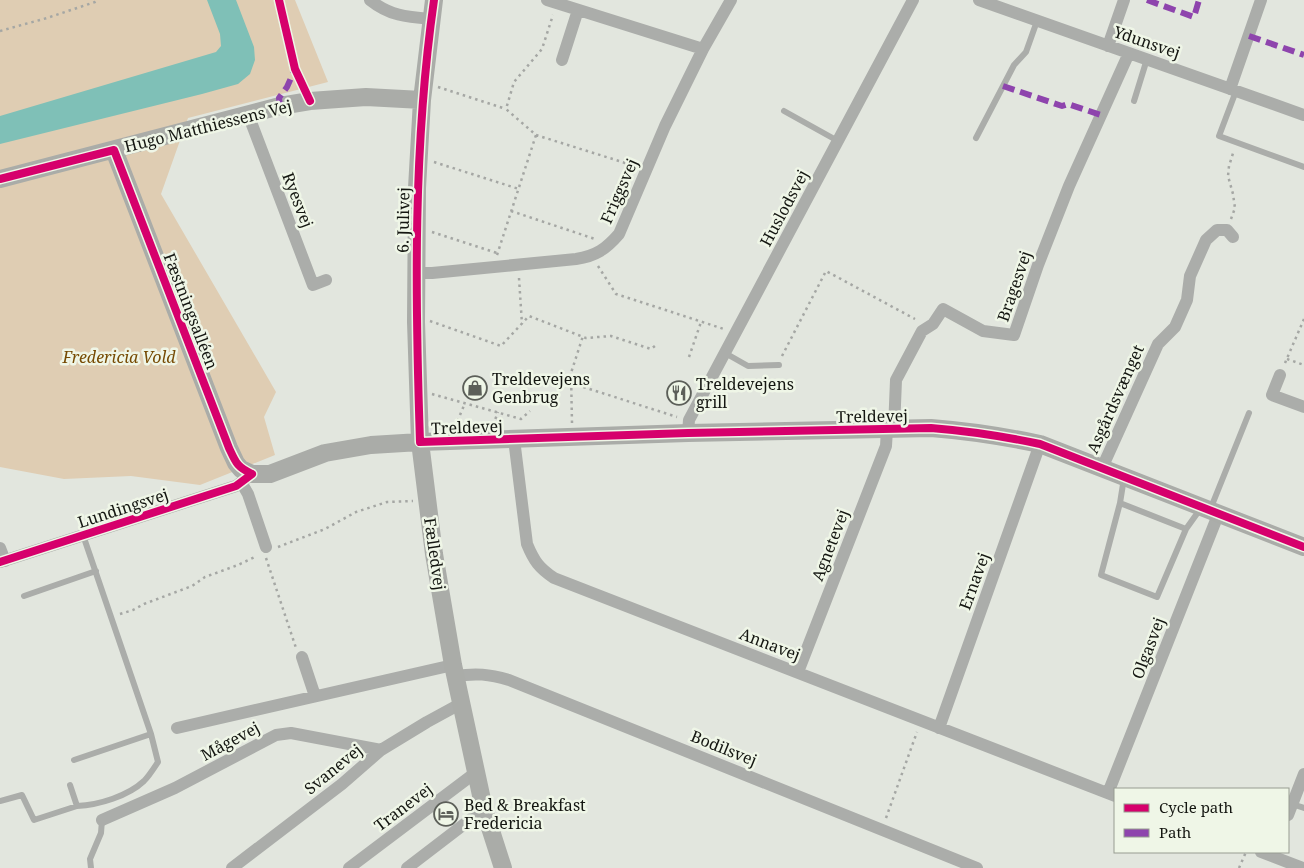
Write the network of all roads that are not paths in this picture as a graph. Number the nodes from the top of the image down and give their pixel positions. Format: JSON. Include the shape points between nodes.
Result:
{"nodes":[{"id":1,"x":370,"y":0,"type":"edge"},
{"id":2,"x":434,"y":0,"type":"edge"},
{"id":3,"x":730,"y":0,"type":"edge"},
{"id":4,"x":913,"y":0,"type":"edge"},
{"id":5,"x":979,"y":0,"type":"edge"},
{"id":6,"x":1124,"y":0,"type":"edge"},
{"id":7,"x":1261,"y":0,"type":"edge"},
{"id":8,"x":552,"y":2,"type":"edge"},
{"id":9,"x":578,"y":10,"type":"junction"},
{"id":10,"x":432,"y":19,"type":"junction"},
{"id":11,"x":1037,"y":21,"type":"junction"},
{"id":12,"x":1108,"y":46,"type":"junction"},
{"id":13,"x":703,"y":49,"type":"junction"},
{"id":14,"x":1129,"y":53,"type":"junction"},
{"id":15,"x":1147,"y":59,"type":"junction"},
{"id":16,"x":562,"y":60,"type":"dead end"},
{"id":17,"x":1233,"y":90,"type":"junction"},
{"id":18,"x":422,"y":100,"type":"junction"},
{"id":19,"x":1134,"y":101,"type":"dead end"},
{"id":20,"x":784,"y":111,"type":"dead end"},
{"id":21,"x":248,"y":114,"type":"junction"},
{"id":22,"x":1304,"y":115,"type":"edge"},
{"id":23,"x":976,"y":138,"type":"dead end"},
{"id":24,"x":838,"y":141,"type":"junction"},
{"id":25,"x":114,"y":150,"type":"junction"},
{"id":26,"x":1304,"y":167,"type":"edge"},
{"id":27,"x":0,"y":179,"type":"edge"},
{"id":28,"x":1230,"y":234,"type":"road end"},
{"id":29,"x":416,"y":273,"type":"junction"},
{"id":30,"x":326,"y":280,"type":"dead end"},
{"id":31,"x":725,"y":353,"type":"junction"},
{"id":32,"x":779,"y":365,"type":"road end"},
{"id":33,"x":1280,"y":375,"type":"road end"},
{"id":34,"x":1304,"y":407,"type":"edge"},
{"id":35,"x":1249,"y":413,"type":"dead end"},
{"id":36,"x":689,"y":426,"type":"junction"},
{"id":37,"x":890,"y":429,"type":"junction"},
{"id":38,"x":514,"y":439,"type":"junction"},
{"id":39,"x":420,"y":442,"type":"junction"},
{"id":40,"x":1040,"y":444,"type":"junction"},
{"id":41,"x":1102,"y":468,"type":"junction"},
{"id":42,"x":1124,"y":477,"type":"junction"},
{"id":43,"x":247,"y":478,"type":"junction"},
{"id":44,"x":1120,"y":503,"type":"junction"},
{"id":45,"x":1210,"y":511,"type":"junction"},
{"id":46,"x":1186,"y":529,"type":"junction"},
{"id":47,"x":83,"y":535,"type":"junction"},
{"id":48,"x":266,"y":547,"type":"road end"},
{"id":49,"x":0,"y":548,"type":"edge"},
{"id":50,"x":1304,"y":548,"type":"edge"},
{"id":51,"x":2,"y":562,"type":"edge"},
{"id":52,"x":96,"y":571,"type":"junction"},
{"id":53,"x":24,"y":596,"type":"dead end"},
{"id":54,"x":302,"y":657,"type":"road end"},
{"id":55,"x":454,"y":670,"type":"junction"},
{"id":56,"x":798,"y":672,"type":"junction"},
{"id":57,"x":315,"y":696,"type":"junction"},
{"id":58,"x":460,"y":704,"type":"junction"},
{"id":59,"x":177,"y":728,"type":"dead end"},
{"id":60,"x":939,"y":728,"type":"junction"},
{"id":61,"x":151,"y":734,"type":"junction"},
{"id":62,"x":382,"y":750,"type":"junction"},
{"id":63,"x":74,"y":760,"type":"dead end"},
{"id":64,"x":476,"y":773,"type":"junction"},
{"id":65,"x":1304,"y":774,"type":"edge"},
{"id":66,"x":70,"y":785,"type":"dead end"},
{"id":67,"x":1114,"y":788,"type":"edge"},
{"id":68,"x":1112,"y":794,"type":"edge"},
{"id":69,"x":0,"y":801,"type":"edge"},
{"id":70,"x":77,"y":806,"type":"junction"},
{"id":71,"x":484,"y":809,"type":"junction"},
{"id":72,"x":1295,"y":809,"type":"edge"},
{"id":73,"x":102,"y":820,"type":"joint"},
{"id":74,"x":1269,"y":853,"type":"edge"},
{"id":75,"x":91,"y":868,"type":"edge"},
{"id":76,"x":232,"y":868,"type":"edge"},
{"id":77,"x":349,"y":868,"type":"edge"},
{"id":78,"x":407,"y":868,"type":"edge"},
{"id":79,"x":503,"y":868,"type":"edge"},
{"id":80,"x":977,"y":868,"type":"edge"},
{"id":81,"x":1304,"y":868,"type":"edge"}],
"edges":[{"from":1,"to":10,"type":"street","via":[[397,15]]},
{"from":2,"to":10,"type":"street","name":"6. Julivej"},
{"from":3,"to":13,"type":"street","name":"Friggsvej"},
{"from":4,"to":24,"type":"street","name":"Huslodsvej"},
{"from":5,"to":11,"type":"street","name":"Ydunsvej"},
{"from":6,"to":12,"type":"street"},
{"from":7,"to":17,"type":"street"},
{"from":8,"to":9,"type":"street"},
{"from":9,"to":13,"type":"street"},
{"from":9,"to":16,"type":"street"},
{"from":10,"to":18,"type":"street","name":"6. Julivej"},
{"from":11,"to":12,"type":"street","name":"Ydunsvej"},
{"from":11,"to":23,"type":"lane","via":[[1026,52],[1014,65]]},
{"from":12,"to":14,"type":"street","name":"Ydunsvej"},
{"from":13,"to":29,"type":"street","name":"Friggsvej","via":[[665,126],[619,234],[608,246],[592,256],[576,259]]},
{"from":14,"to":15,"type":"street","name":"Ydunsvej"},
{"from":14,"to":37,"type":"street","name":"Bragesvej","via":[[1069,186],[1014,335],[983,331],[943,309],[933,324],[922,331],[896,380]]},
{"from":15,"to":17,"type":"street","name":"Ydunsvej"},
{"from":15,"to":19,"type":"lane"},
{"from":17,"to":22,"type":"street","name":"Ydunsvej"},
{"from":17,"to":26,"type":"lane","via":[[1219,136]]},
{"from":18,"to":21,"type":"street","name":"Hugo Matthiessens Vej","via":[[366,97],[320,100]]},
{"from":18,"to":29,"type":"street","name":"6. Julivej"},
{"from":20,"to":24,"type":"lane"},
{"from":21,"to":25,"type":"street","name":"Hugo Matthiessens Vej"},
{"from":21,"to":30,"type":"street","name":"Ryesvej","via":[[313,285]]},
{"from":24,"to":31,"type":"street","name":"Huslodsvej"},
{"from":25,"to":27,"type":"street","name":"Hugo Matthiessens Vej"},
{"from":25,"to":43,"type":"street","name":"Fæstningsalléen","via":[[229,448]]},
{"from":28,"to":41,"type":"street","name":"Asgårdsvænget","via":[[1217,230],[1206,240],[1190,276],[1187,300],[1175,326],[1158,344]]},
{"from":29,"to":39,"type":"street","name":"6. Julivej"},
{"from":31,"to":32,"type":"lane","via":[[748,366]]},
{"from":31,"to":36,"type":"street","name":"Huslodsvej"},
{"from":33,"to":34,"type":"street","via":[[1272,395]]},
{"from":35,"to":45,"type":"lane"},
{"from":36,"to":37,"type":"street","name":"Treldevej"},
{"from":36,"to":38,"type":"street","name":"Treldevej"},
{"from":37,"to":40,"type":"street","name":"Treldevej","via":[[968,431]]},
{"from":37,"to":56,"type":"street","name":"Agnetevej"},
{"from":38,"to":39,"type":"street","name":"Treldevej"},
{"from":38,"to":56,"type":"street","name":"Annavej","via":[[527,544],[532,558],[542,570],[554,578]]},
{"from":39,"to":43,"type":"street","name":"Lundingsvej","via":[[371,445],[325,453],[270,474]]},
{"from":39,"to":55,"type":"street","name":"Fælledvej","via":[[434,554]]},
{"from":40,"to":41,"type":"street","name":"Treldevej"},
{"from":40,"to":60,"type":"street","name":"Ernavej"},
{"from":41,"to":42,"type":"street","name":"Treldevej"},
{"from":42,"to":44,"type":"lane"},
{"from":42,"to":45,"type":"street","name":"Treldevej"},
{"from":43,"to":47,"type":"street","name":"Lundingsvej","via":[[236,486]]},
{"from":43,"to":48,"type":"street","via":[[248,494]]},
{"from":44,"to":46,"type":"lane"},
{"from":44,"to":46,"type":"lane","via":[[1101,575],[1157,597]]},
{"from":45,"to":46,"type":"lane"},
{"from":45,"to":50,"type":"street","name":"Treldevej"},
{"from":45,"to":67,"type":"street","name":"Olgasvej"},
{"from":47,"to":51,"type":"street","name":"Lundingsvej"},
{"from":47,"to":52,"type":"lane"},
{"from":49,"to":51,"type":"street"},
{"from":52,"to":53,"type":"lane"},
{"from":52,"to":61,"type":"lane"},
{"from":54,"to":57,"type":"street"},
{"from":55,"to":57,"type":"street"},
{"from":55,"to":58,"type":"street","name":"Fælledvej"},
{"from":55,"to":80,"type":"street","name":"Bodilsvej","via":[[492,674],[509,680]]},
{"from":56,"to":60,"type":"street","name":"Annavej"},
{"from":57,"to":59,"type":"street"},
{"from":58,"to":62,"type":"street","name":"Svanevej"},
{"from":58,"to":64,"type":"street","name":"Fælledvej"},
{"from":60,"to":68,"type":"street","name":"Annavej"},
{"from":61,"to":63,"type":"lane"},
{"from":61,"to":70,"type":"lane","via":[[158,762],[145,780],[130,792],[91,806]]},
{"from":62,"to":73,"type":"street","name":"Mågevej","via":[[291,733],[276,735],[175,788]]},
{"from":62,"to":76,"type":"street","name":"Svanevej"},
{"from":64,"to":71,"type":"street","name":"Fælledvej"},
{"from":64,"to":77,"type":"street","name":"Tranevej"},
{"from":65,"to":72,"type":"street"},
{"from":66,"to":70,"type":"lane"},
{"from":69,"to":70,"type":"lane","via":[[22,795],[34,820]]},
{"from":71,"to":78,"type":"street"},
{"from":71,"to":79,"type":"street","name":"Fælledvej"},
{"from":73,"to":75,"type":"lane","via":[[102,833],[90,859]]},
{"from":74,"to":81,"type":"street"}]}
